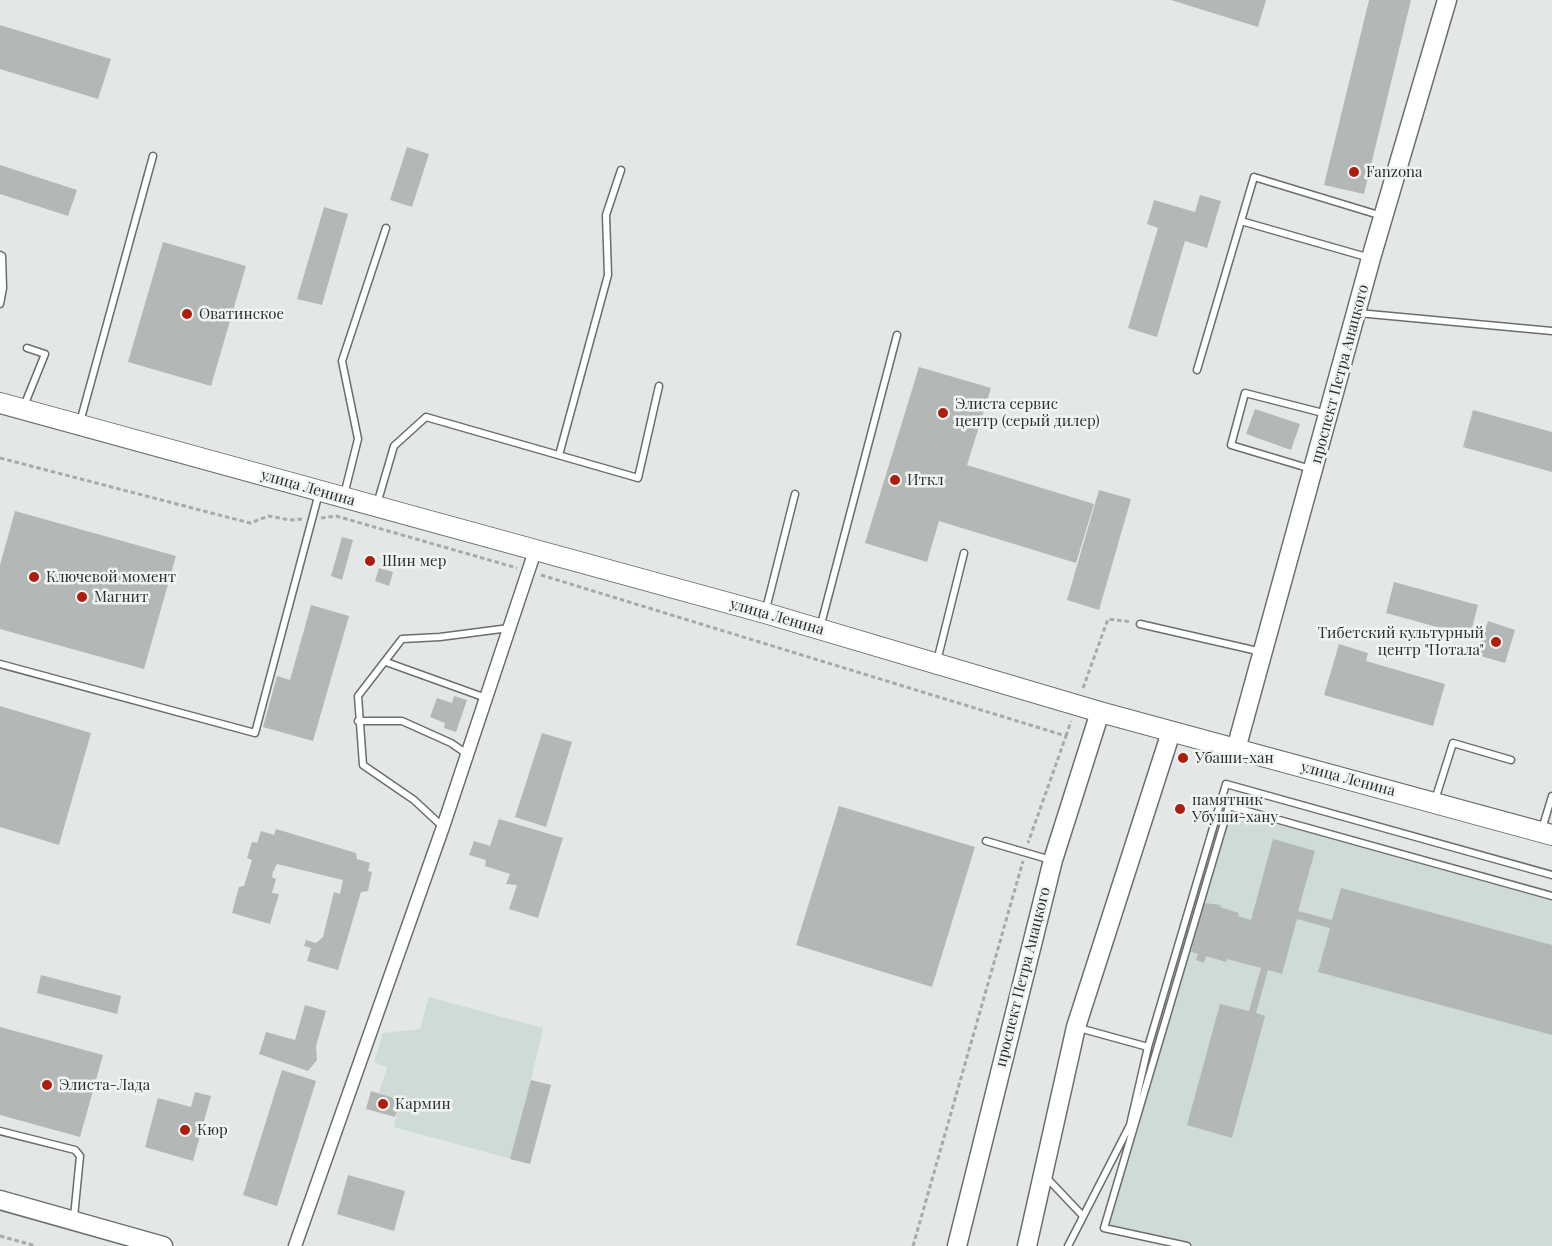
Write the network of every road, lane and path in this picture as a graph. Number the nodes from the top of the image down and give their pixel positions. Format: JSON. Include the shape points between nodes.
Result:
{"nodes":[{"id":1,"x":1447,"y":0,"type":"edge"},
{"id":2,"x":153,"y":156,"type":"dead end"},
{"id":3,"x":621,"y":170,"type":"dead end"},
{"id":4,"x":1385,"y":217,"type":"junction"},
{"id":5,"x":1241,"y":221,"type":"junction"},
{"id":6,"x":386,"y":228,"type":"dead end"},
{"id":7,"x":0,"y":255,"type":"edge"},
{"id":8,"x":1371,"y":258,"type":"junction"},
{"id":9,"x":0,"y":304,"type":"edge"},
{"id":10,"x":1357,"y":313,"type":"junction"},
{"id":11,"x":1552,"y":332,"type":"edge"},
{"id":12,"x":897,"y":335,"type":"dead end"},
{"id":13,"x":27,"y":348,"type":"dead end"},
{"id":14,"x":1197,"y":370,"type":"dead end"},
{"id":15,"x":659,"y":386,"type":"dead end"},
{"id":16,"x":0,"y":403,"type":"edge"},
{"id":17,"x":23,"y":409,"type":"junction"},
{"id":18,"x":1330,"y":415,"type":"junction"},
{"id":19,"x":79,"y":424,"type":"junction"},
{"id":20,"x":559,"y":455,"type":"junction"},
{"id":21,"x":0,"y":458,"type":"edge"},
{"id":22,"x":1315,"y":470,"type":"junction"},
{"id":23,"x":319,"y":492,"type":"junction"},
{"id":24,"x":795,"y":494,"type":"dead end"},
{"id":25,"x":344,"y":499,"type":"junction"},
{"id":26,"x":376,"y":507,"type":"junction"},
{"id":27,"x":313,"y":519,"type":"junction"},
{"id":28,"x":535,"y":550,"type":"junction"},
{"id":29,"x":964,"y":554,"type":"dead end"},
{"id":30,"x":528,"y":571,"type":"junction"},
{"id":31,"x":765,"y":613,"type":"junction"},
{"id":32,"x":1140,"y":624,"type":"joint"},
{"id":33,"x":510,"y":628,"type":"junction"},
{"id":34,"x":820,"y":629,"type":"junction"},
{"id":35,"x":1263,"y":652,"type":"junction"},
{"id":36,"x":386,"y":662,"type":"junction"},
{"id":37,"x":937,"y":663,"type":"junction"},
{"id":38,"x":0,"y":664,"type":"edge"},
{"id":39,"x":1083,"y":688,"type":"dead end"},
{"id":40,"x":486,"y":698,"type":"junction"},
{"id":41,"x":1100,"y":712,"type":"junction"},
{"id":42,"x":358,"y":721,"type":"junction"},
{"id":43,"x":1071,"y":721,"type":"dead end"},
{"id":44,"x":1171,"y":732,"type":"junction"},
{"id":45,"x":1066,"y":736,"type":"junction"},
{"id":46,"x":1236,"y":749,"type":"junction"},
{"id":47,"x":467,"y":754,"type":"junction"},
{"id":48,"x":1511,"y":760,"type":"dead end"},
{"id":49,"x":1552,"y":796,"type":"edge"},
{"id":50,"x":1434,"y":803,"type":"junction"},
{"id":51,"x":443,"y":827,"type":"junction"},
{"id":52,"x":1546,"y":834,"type":"edge"},
{"id":53,"x":986,"y":841,"type":"dead end"},
{"id":54,"x":1025,"y":852,"type":"junction"},
{"id":55,"x":1053,"y":860,"type":"junction"},
{"id":56,"x":1552,"y":875,"type":"edge"},
{"id":57,"x":1552,"y":896,"type":"edge"},
{"id":58,"x":1076,"y":1027,"type":"junction"},
{"id":59,"x":1148,"y":1047,"type":"junction"},
{"id":60,"x":0,"y":1131,"type":"edge"},
{"id":61,"x":1043,"y":1174,"type":"junction"},
{"id":62,"x":0,"y":1200,"type":"edge"},
{"id":63,"x":1082,"y":1215,"type":"junction"},
{"id":64,"x":74,"y":1221,"type":"junction"},
{"id":65,"x":0,"y":1236,"type":"edge"},
{"id":66,"x":36,"y":1246,"type":"edge"},
{"id":67,"x":163,"y":1246,"type":"edge"},
{"id":68,"x":296,"y":1246,"type":"edge"},
{"id":69,"x":913,"y":1246,"type":"edge"},
{"id":70,"x":957,"y":1246,"type":"edge"},
{"id":71,"x":1027,"y":1246,"type":"edge"},
{"id":72,"x":1068,"y":1246,"type":"edge"},
{"id":73,"x":1187,"y":1246,"type":"edge"}],
"edges":[{"from":1,"to":4,"type":"main road","name":"проспект Петра Анацкого"},
{"from":2,"to":19,"type":"lane"},
{"from":3,"to":20,"type":"lane","via":[[606,215],[608,275]]},
{"from":4,"to":5,"type":"lane","via":[[1254,177]]},
{"from":4,"to":8,"type":"main road","name":"проспект Петра Анацкого"},
{"from":5,"to":8,"type":"lane"},
{"from":5,"to":14,"type":"lane"},
{"from":6,"to":25,"type":"lane","via":[[342,361],[358,439]]},
{"from":7,"to":9,"type":"lane"},
{"from":8,"to":10,"type":"main road","name":"проспект Петра Анацкого"},
{"from":10,"to":11,"type":"lane"},
{"from":10,"to":18,"type":"main road","name":"проспект Петра Анацкого"},
{"from":12,"to":34,"type":"lane"},
{"from":13,"to":17,"type":"lane","via":[[45,354]]},
{"from":15,"to":20,"type":"lane","via":[[638,478]]},
{"from":16,"to":17,"type":"main road","name":"улица Ленина"},
{"from":17,"to":19,"type":"main road","name":"улица Ленина"},
{"from":18,"to":22,"type":"main road","name":"проспект Петра Анацкого"},
{"from":18,"to":22,"type":"lane","via":[[1245,393],[1233,435],[1231,445]]},
{"from":19,"to":23,"type":"main road","name":"улица Ленина"},
{"from":20,"to":26,"type":"lane","via":[[426,417],[394,446]]},
{"from":21,"to":27,"type":"path","via":[[250,523],[269,516]]},
{"from":22,"to":35,"type":"main road","name":"проспект Петра Анацкого"},
{"from":23,"to":25,"type":"main road","name":"улица Ленина"},
{"from":23,"to":27,"type":"lane"},
{"from":24,"to":31,"type":"lane"},
{"from":25,"to":26,"type":"main road","name":"улица Ленина"},
{"from":26,"to":28,"type":"main road","name":"улица Ленина"},
{"from":27,"to":30,"type":"path","via":[[336,516]]},
{"from":27,"to":38,"type":"lane","via":[[255,733]]},
{"from":28,"to":30,"type":"street"},
{"from":28,"to":31,"type":"main road","name":"улица Ленина"},
{"from":29,"to":37,"type":"lane"},
{"from":30,"to":33,"type":"street"},
{"from":30,"to":45,"type":"path"},
{"from":31,"to":34,"type":"main road","name":"улица Ленина"},
{"from":32,"to":35,"type":"lane"},
{"from":32,"to":39,"type":"path","via":[[1108,619]]},
{"from":33,"to":36,"type":"lane","via":[[402,639]]},
{"from":33,"to":40,"type":"street"},
{"from":34,"to":37,"type":"main road","name":"улица Ленина"},
{"from":35,"to":46,"type":"main road","name":"проспект Петра Анацкого"},
{"from":36,"to":40,"type":"lane"},
{"from":36,"to":42,"type":"lane","via":[[358,696]]},
{"from":37,"to":41,"type":"main road","name":"улица Ленина"},
{"from":40,"to":47,"type":"street"},
{"from":41,"to":44,"type":"main road","name":"улица Ленина"},
{"from":41,"to":55,"type":"main road","name":"проспект Петра Анацкого"},
{"from":42,"to":47,"type":"lane","via":[[402,721]]},
{"from":42,"to":51,"type":"lane","via":[[363,765],[414,800]]},
{"from":43,"to":45,"type":"path"},
{"from":44,"to":46,"type":"main road","name":"улица Ленина"},
{"from":44,"to":58,"type":"main road"},
{"from":45,"to":54,"type":"path"},
{"from":46,"to":50,"type":"main road","name":"улица Ленина"},
{"from":47,"to":51,"type":"street"},
{"from":48,"to":50,"type":"lane","via":[[1453,743]]},
{"from":49,"to":52,"type":"lane"},
{"from":50,"to":52,"type":"main road","name":"улица Ленина"},
{"from":51,"to":68,"type":"street"},
{"from":53,"to":54,"type":"lane"},
{"from":54,"to":55,"type":"lane"},
{"from":54,"to":69,"type":"path"},
{"from":55,"to":70,"type":"main road","name":"проспект Петра Анацкого"},
{"from":56,"to":59,"type":"lane","via":[[1226,784]]},
{"from":57,"to":73,"type":"lane","via":[[1230,806],[1104,1228]]},
{"from":58,"to":59,"type":"lane"},
{"from":58,"to":61,"type":"main road"},
{"from":59,"to":63,"type":"lane","via":[[1130,1125]]},
{"from":60,"to":64,"type":"lane","via":[[75,1150],[80,1156]]},
{"from":61,"to":63,"type":"lane"},
{"from":61,"to":71,"type":"main road"},
{"from":62,"to":64,"type":"main road"},
{"from":63,"to":72,"type":"lane"},
{"from":64,"to":67,"type":"main road"},
{"from":65,"to":66,"type":"path"}]}
